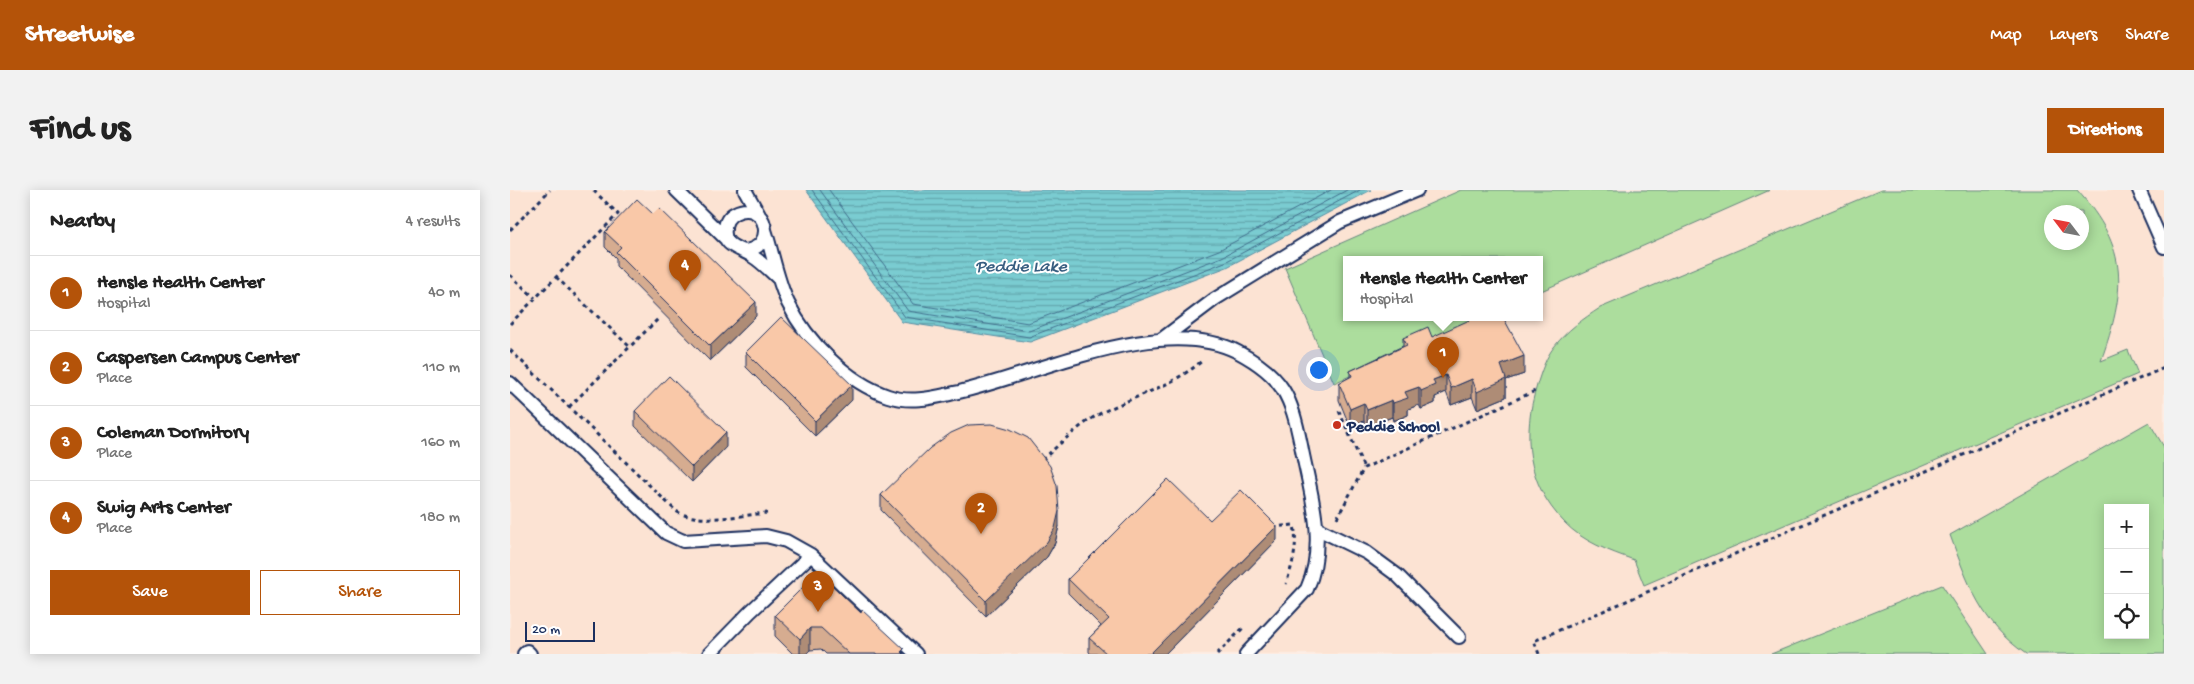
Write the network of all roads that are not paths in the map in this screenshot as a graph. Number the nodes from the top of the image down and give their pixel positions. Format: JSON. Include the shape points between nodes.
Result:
{"nodes":[{"id":1,"x":676,"y":190,"type":"edge"},
{"id":2,"x":745,"y":190,"type":"edge"},
{"id":3,"x":1417,"y":190,"type":"edge"},
{"id":4,"x":2139,"y":190,"type":"edge"},
{"id":5,"x":761,"y":217,"type":"junction"},
{"id":6,"x":765,"y":230,"type":"junction"},
{"id":7,"x":726,"y":239,"type":"junction"},
{"id":8,"x":2164,"y":247,"type":"edge"},
{"id":9,"x":742,"y":251,"type":"junction"},
{"id":10,"x":779,"y":279,"type":"junction"},
{"id":11,"x":1162,"y":339,"type":"junction"},
{"id":12,"x":510,"y":383,"type":"edge"},
{"id":13,"x":1318,"y":529,"type":"junction"},
{"id":14,"x":811,"y":555,"type":"junction"},
{"id":15,"x":1459,"y":637,"type":"dead end"},
{"id":16,"x":524,"y":654,"type":"edge"},
{"id":17,"x":530,"y":654,"type":"edge"},
{"id":18,"x":708,"y":654,"type":"edge"},
{"id":19,"x":916,"y":654,"type":"edge"},
{"id":20,"x":1246,"y":654,"type":"edge"}],
"edges":[{"from":1,"to":7,"type":"lane"},
{"from":2,"to":5,"type":"lane"},
{"from":3,"to":11,"type":"lane","via":[[1340,222],[1215,299]]},
{"from":4,"to":8,"type":"lane"},
{"from":5,"to":6,"type":"lane"},
{"from":5,"to":7,"type":"lane","via":[[743,210],[731,215],[725,226]]},
{"from":6,"to":9,"type":"lane","via":[[759,245]]},
{"from":6,"to":10,"type":"lane"},
{"from":7,"to":9,"type":"lane","via":[[735,249]]},
{"from":9,"to":10,"type":"lane"},
{"from":10,"to":11,"type":"lane","via":[[802,328],[841,367],[863,384],[889,396],[917,401],[989,385],[1053,363]]},
{"from":11,"to":13,"type":"lane","via":[[1176,337],[1221,345],[1248,357],[1268,371],[1285,390],[1294,414]]},
{"from":12,"to":14,"type":"lane","via":[[666,533],[683,541],[766,536],[786,541]]},
{"from":13,"to":15,"type":"lane","via":[[1367,553],[1397,575]]},
{"from":13,"to":20,"type":"lane","via":[[1318,548],[1308,590]]},
{"from":14,"to":18,"type":"lane"},
{"from":14,"to":19,"type":"lane"},
{"from":16,"to":17,"type":"lane","via":[[527,651]]}]}
